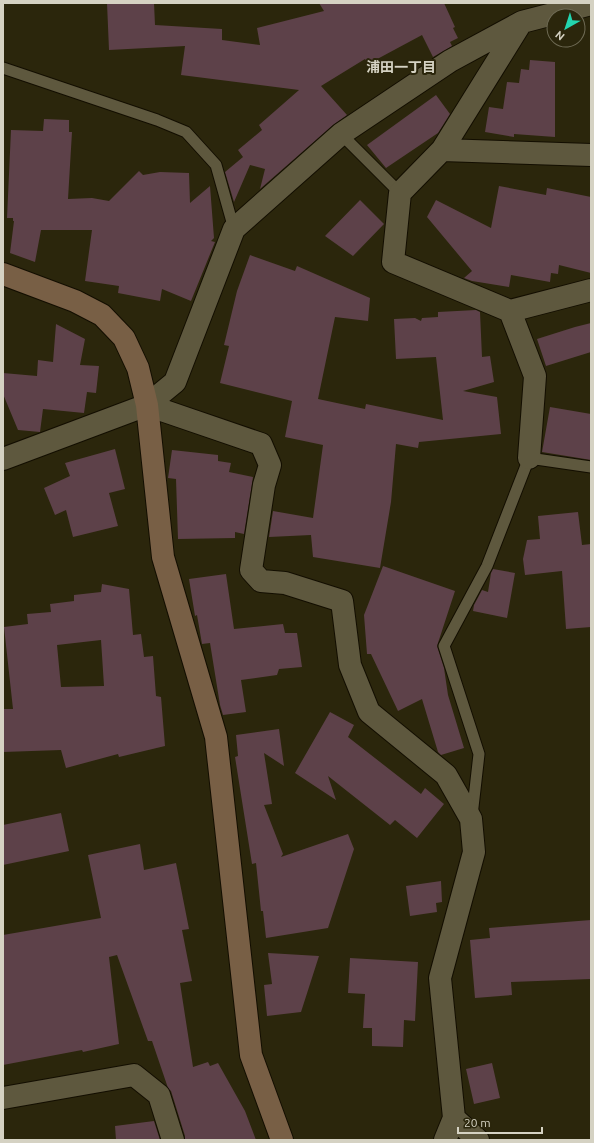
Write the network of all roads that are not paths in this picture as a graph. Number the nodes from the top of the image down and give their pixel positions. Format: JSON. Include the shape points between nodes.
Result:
{"nodes":[{"id":1,"x":591,"y":4,"type":"edge"},
{"id":2,"x":522,"y":22,"type":"junction"},
{"id":3,"x":3,"y":68,"type":"edge"},
{"id":4,"x":341,"y":134,"type":"junction"},
{"id":5,"x":442,"y":150,"type":"junction"},
{"id":6,"x":591,"y":155,"type":"edge"},
{"id":7,"x":400,"y":193,"type":"junction"},
{"id":8,"x":234,"y":229,"type":"junction"},
{"id":9,"x":3,"y":274,"type":"edge"},
{"id":10,"x":591,"y":290,"type":"edge"},
{"id":11,"x":510,"y":312,"type":"junction"},
{"id":12,"x":147,"y":405,"type":"junction"},
{"id":13,"x":529,"y":458,"type":"junction"},
{"id":14,"x":3,"y":459,"type":"edge"},
{"id":15,"x":591,"y":467,"type":"edge"},
{"id":16,"x":471,"y":819,"type":"junction"},
{"id":17,"x":3,"y":1098,"type":"edge"},
{"id":18,"x":454,"y":1118,"type":"junction"},
{"id":19,"x":173,"y":1140,"type":"edge"},
{"id":20,"x":282,"y":1140,"type":"edge"},
{"id":21,"x":444,"y":1140,"type":"edge"},
{"id":22,"x":478,"y":1140,"type":"edge"}],
"edges":[{"from":1,"to":2,"type":"street"},
{"from":2,"to":4,"type":"street","via":[[450,61]]},
{"from":2,"to":5,"type":"street"},
{"from":3,"to":8,"type":"lane","via":[[186,132],[216,165]]},
{"from":4,"to":7,"type":"lane"},
{"from":4,"to":8,"type":"street"},
{"from":5,"to":6,"type":"street"},
{"from":5,"to":7,"type":"street"},
{"from":7,"to":11,"type":"street","via":[[393,262]]},
{"from":8,"to":12,"type":"street","via":[[175,382]]},
{"from":9,"to":12,"type":"street","via":[[75,301],[102,315],[124,338],[136,362]]},
{"from":10,"to":11,"type":"street"},
{"from":11,"to":13,"type":"street","via":[[535,376]]},
{"from":12,"to":14,"type":"street"},
{"from":12,"to":16,"type":"street","via":[[261,444],[270,465],[264,485],[251,570],[261,581],[285,583],[342,602],[350,665],[369,712],[446,775]]},
{"from":12,"to":20,"type":"street","via":[[163,557],[216,737],[251,1055]]},
{"from":13,"to":15,"type":"lane"},
{"from":13,"to":16,"type":"lane","via":[[487,566],[444,646],[479,754]]},
{"from":16,"to":18,"type":"street","via":[[474,852],[440,978]]},
{"from":17,"to":19,"type":"street","via":[[134,1075],[159,1095]]},
{"from":18,"to":21,"type":"street"},
{"from":18,"to":22,"type":"street"}]}
